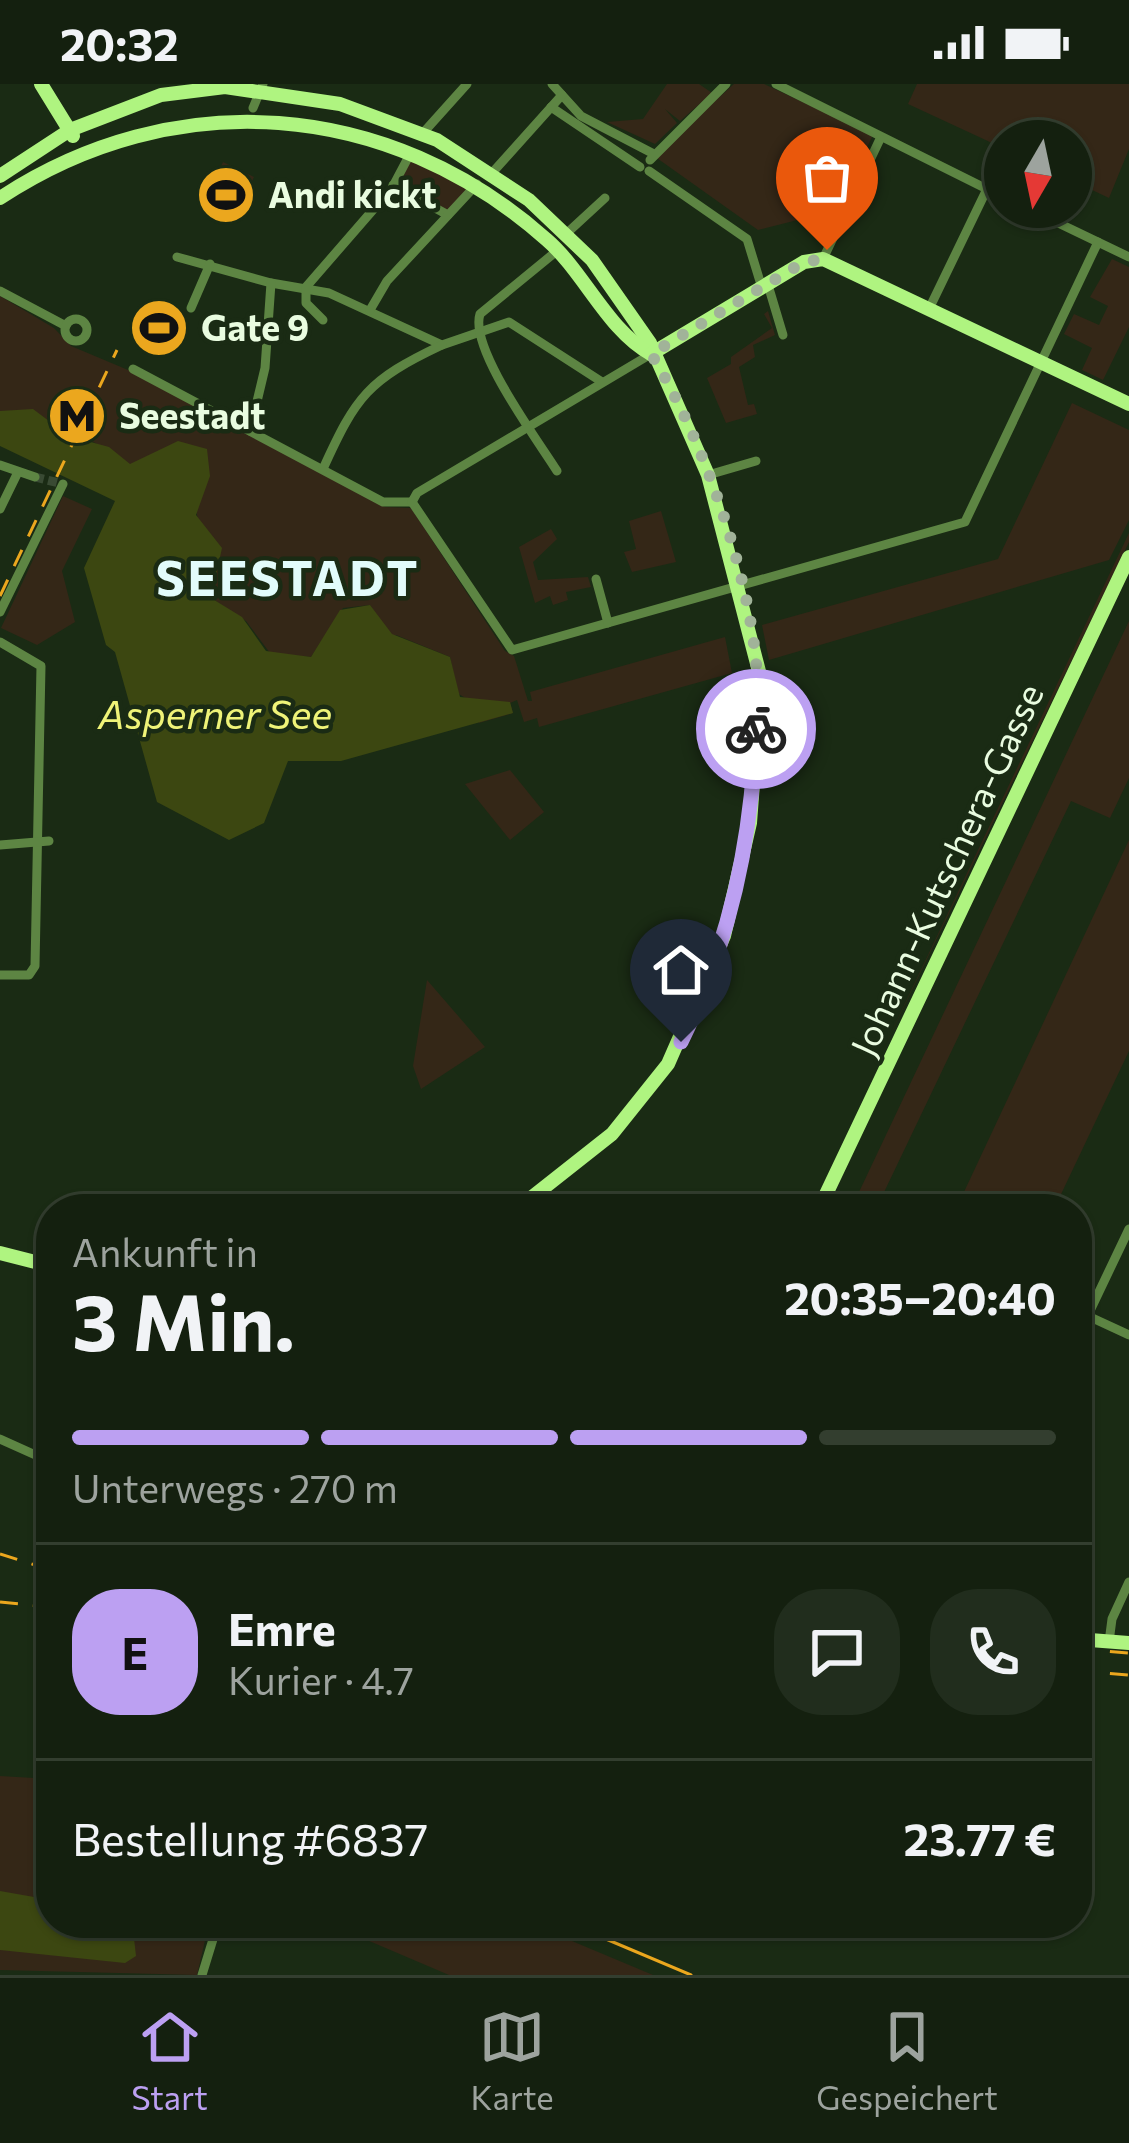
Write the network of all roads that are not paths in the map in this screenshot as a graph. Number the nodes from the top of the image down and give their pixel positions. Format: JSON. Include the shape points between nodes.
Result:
{"nodes":[{"id":1,"x":41,"y":84,"type":"edge"},
{"id":2,"x":467,"y":84,"type":"edge"},
{"id":3,"x":552,"y":84,"type":"edge"},
{"id":4,"x":726,"y":84,"type":"edge"},
{"id":5,"x":776,"y":84,"type":"edge"},
{"id":6,"x":262,"y":87,"type":"edge"},
{"id":7,"x":562,"y":94,"type":"junction"},
{"id":8,"x":551,"y":106,"type":"junction"},
{"id":9,"x":253,"y":107,"type":"junction"},
{"id":10,"x":70,"y":130,"type":"junction"},
{"id":11,"x":423,"y":134,"type":"junction"},
{"id":12,"x":880,"y":139,"type":"junction"},
{"id":13,"x":79,"y":146,"type":"junction"},
{"id":14,"x":413,"y":149,"type":"junction"},
{"id":15,"x":648,"y":163,"type":"junction"},
{"id":16,"x":492,"y":173,"type":"junction"},
{"id":17,"x":0,"y":176,"type":"edge"},
{"id":18,"x":477,"y":184,"type":"junction"},
{"id":19,"x":393,"y":185,"type":"junction"},
{"id":20,"x":984,"y":188,"type":"edge"},
{"id":21,"x":984,"y":195,"type":"edge"},
{"id":22,"x":0,"y":198,"type":"edge"},
{"id":23,"x":605,"y":198,"type":"dead end"},
{"id":24,"x":448,"y":215,"type":"junction"},
{"id":25,"x":1069,"y":228,"type":"edge"},
{"id":26,"x":567,"y":233,"type":"junction"},
{"id":27,"x":1098,"y":242,"type":"junction"},
{"id":28,"x":558,"y":250,"type":"junction"},
{"id":29,"x":1129,"y":256,"type":"edge"},
{"id":30,"x":177,"y":257,"type":"dead end"},
{"id":31,"x":823,"y":259,"type":"junction"},
{"id":32,"x":210,"y":265,"type":"junction"},
{"id":33,"x":268,"y":283,"type":"junction"},
{"id":34,"x":765,"y":286,"type":"junction"},
{"id":35,"x":307,"y":287,"type":"junction"},
{"id":36,"x":0,"y":291,"type":"edge"},
{"id":37,"x":191,"y":308,"type":"dead end"},
{"id":38,"x":929,"y":309,"type":"junction"},
{"id":39,"x":370,"y":310,"type":"junction"},
{"id":40,"x":323,"y":320,"type":"dead end"},
{"id":41,"x":66,"y":326,"type":"dead end"},
{"id":42,"x":480,"y":333,"type":"junction"},
{"id":43,"x":783,"y":335,"type":"dead end"},
{"id":44,"x":442,"y":345,"type":"junction"},
{"id":45,"x":651,"y":354,"type":"junction"},
{"id":46,"x":1041,"y":362,"type":"junction"},
{"id":47,"x":133,"y":369,"type":"dead end"},
{"id":48,"x":602,"y":382,"type":"junction"},
{"id":49,"x":1129,"y":404,"type":"edge"},
{"id":50,"x":528,"y":425,"type":"junction"},
{"id":51,"x":250,"y":430,"type":"junction"},
{"id":52,"x":756,"y":460,"type":"dead end"},
{"id":53,"x":0,"y":465,"type":"edge"},
{"id":54,"x":322,"y":469,"type":"junction"},
{"id":55,"x":556,"y":471,"type":"dead end"},
{"id":56,"x":18,"y":472,"type":"junction"},
{"id":57,"x":708,"y":475,"type":"junction"},
{"id":58,"x":35,"y":477,"type":"tunnel mouth"},
{"id":59,"x":80,"y":488,"type":"dead end"},
{"id":60,"x":412,"y":502,"type":"junction"},
{"id":61,"x":0,"y":509,"type":"edge"},
{"id":62,"x":1129,"y":556,"type":"edge"},
{"id":63,"x":596,"y":579,"type":"dead end"},
{"id":64,"x":740,"y":584,"type":"junction"},
{"id":65,"x":0,"y":612,"type":"edge"},
{"id":66,"x":608,"y":623,"type":"junction"},
{"id":67,"x":0,"y":642,"type":"edge"},
{"id":68,"x":49,"y":841,"type":"dead end"},
{"id":69,"x":0,"y":845,"type":"edge"},
{"id":70,"x":37,"y":846,"type":"junction"},
{"id":71,"x":0,"y":976,"type":"edge"},
{"id":72,"x":537,"y":1194,"type":"edge"},
{"id":73,"x":826,"y":1194,"type":"edge"},
{"id":74,"x":1129,"y":1229,"type":"edge"},
{"id":75,"x":0,"y":1253,"type":"edge"},
{"id":76,"x":36,"y":1262,"type":"edge"},
{"id":77,"x":1092,"y":1308,"type":"edge"},
{"id":78,"x":1092,"y":1318,"type":"edge"},
{"id":79,"x":1129,"y":1336,"type":"edge"},
{"id":80,"x":0,"y":1438,"type":"edge"},
{"id":81,"x":36,"y":1455,"type":"edge"},
{"id":82,"x":1129,"y":1582,"type":"edge"},
{"id":83,"x":1092,"y":1641,"type":"edge"},
{"id":84,"x":1109,"y":1642,"type":"junction"},
{"id":85,"x":1129,"y":1643,"type":"edge"},
{"id":86,"x":213,"y":1938,"type":"edge"},
{"id":87,"x":202,"y":1975,"type":"edge"}],
"edges":[{"from":1,"to":10,"type":"street"},
{"from":2,"to":11,"type":"street"},
{"from":3,"to":7,"type":"street"},
{"from":4,"to":15,"type":"street"},
{"from":5,"to":12,"type":"street"},
{"from":6,"to":9,"type":"street"},
{"from":6,"to":10,"type":"street","via":[[160,95]]},
{"from":6,"to":11,"type":"street"},
{"from":7,"to":8,"type":"street"},
{"from":7,"to":15,"type":"street"},
{"from":8,"to":15,"type":"street"},
{"from":8,"to":16,"type":"street"},
{"from":9,"to":13,"type":"street","via":[[164,115]]},
{"from":9,"to":14,"type":"street","via":[[316,116]]},
{"from":10,"to":13,"type":"street"},
{"from":10,"to":17,"type":"street"},
{"from":11,"to":16,"type":"street"},
{"from":12,"to":20,"type":"street"},
{"from":12,"to":31,"type":"street"},
{"from":13,"to":22,"type":"street"},
{"from":14,"to":18,"type":"street"},
{"from":14,"to":19,"type":"street"},
{"from":15,"to":34,"type":"street","via":[[747,239]]},
{"from":16,"to":26,"type":"street"},
{"from":18,"to":24,"type":"street"},
{"from":18,"to":28,"type":"street"},
{"from":19,"to":24,"type":"street"},
{"from":19,"to":35,"type":"street"},
{"from":21,"to":38,"type":"street"},
{"from":23,"to":26,"type":"street"},
{"from":24,"to":39,"type":"street"},
{"from":25,"to":27,"type":"street"},
{"from":26,"to":45,"type":"street","via":[[619,293]]},
{"from":27,"to":29,"type":"street"},
{"from":27,"to":46,"type":"street"},
{"from":28,"to":42,"type":"street","via":[[480,314]]},
{"from":28,"to":45,"type":"street"},
{"from":30,"to":32,"type":"street"},
{"from":31,"to":34,"type":"street"},
{"from":31,"to":38,"type":"street"},
{"from":32,"to":33,"type":"street"},
{"from":32,"to":37,"type":"street"},
{"from":33,"to":35,"type":"street"},
{"from":33,"to":51,"type":"street","via":[[265,368]]},
{"from":34,"to":43,"type":"street"},
{"from":34,"to":45,"type":"street"},
{"from":35,"to":39,"type":"street"},
{"from":35,"to":40,"type":"street","via":[[306,303]]},
{"from":36,"to":41,"type":"street"},
{"from":38,"to":46,"type":"street"},
{"from":39,"to":44,"type":"street"},
{"from":42,"to":44,"type":"street"},
{"from":42,"to":48,"type":"street","via":[[509,322]]},
{"from":42,"to":50,"type":"street"},
{"from":44,"to":54,"type":"street","via":[[391,369],[351,406]]},
{"from":45,"to":48,"type":"street"},
{"from":45,"to":57,"type":"street"},
{"from":46,"to":49,"type":"street"},
{"from":46,"to":64,"type":"street","via":[[965,522]]},
{"from":47,"to":51,"type":"street"},
{"from":48,"to":50,"type":"street"},
{"from":50,"to":55,"type":"street"},
{"from":50,"to":60,"type":"street"},
{"from":51,"to":54,"type":"street"},
{"from":52,"to":57,"type":"street"},
{"from":53,"to":56,"type":"street"},
{"from":54,"to":60,"type":"street","via":[[383,502]]},
{"from":56,"to":58,"type":"street"},
{"from":56,"to":61,"type":"street"},
{"from":57,"to":64,"type":"street"},
{"from":59,"to":65,"type":"street","via":[[61,484]]},
{"from":60,"to":66,"type":"street","via":[[512,650]]},
{"from":62,"to":73,"type":"street","name":"Johann-Kutschera-Gasse"},
{"from":63,"to":66,"type":"street"},
{"from":64,"to":66,"type":"street"},
{"from":64,"to":72,"type":"street","via":[[761,691],[750,823],[719,950],[690,1024],[650,1090],[588,1156]]},
{"from":67,"to":70,"type":"street","via":[[41,666]]},
{"from":68,"to":70,"type":"street"},
{"from":69,"to":70,"type":"street"},
{"from":70,"to":71,"type":"street","via":[[34,971]]},
{"from":74,"to":77,"type":"street"},
{"from":75,"to":76,"type":"street"},
{"from":78,"to":79,"type":"street"},
{"from":80,"to":81,"type":"street"},
{"from":82,"to":84,"type":"street"},
{"from":83,"to":84,"type":"street"},
{"from":84,"to":85,"type":"street"},
{"from":86,"to":87,"type":"street"}]}
